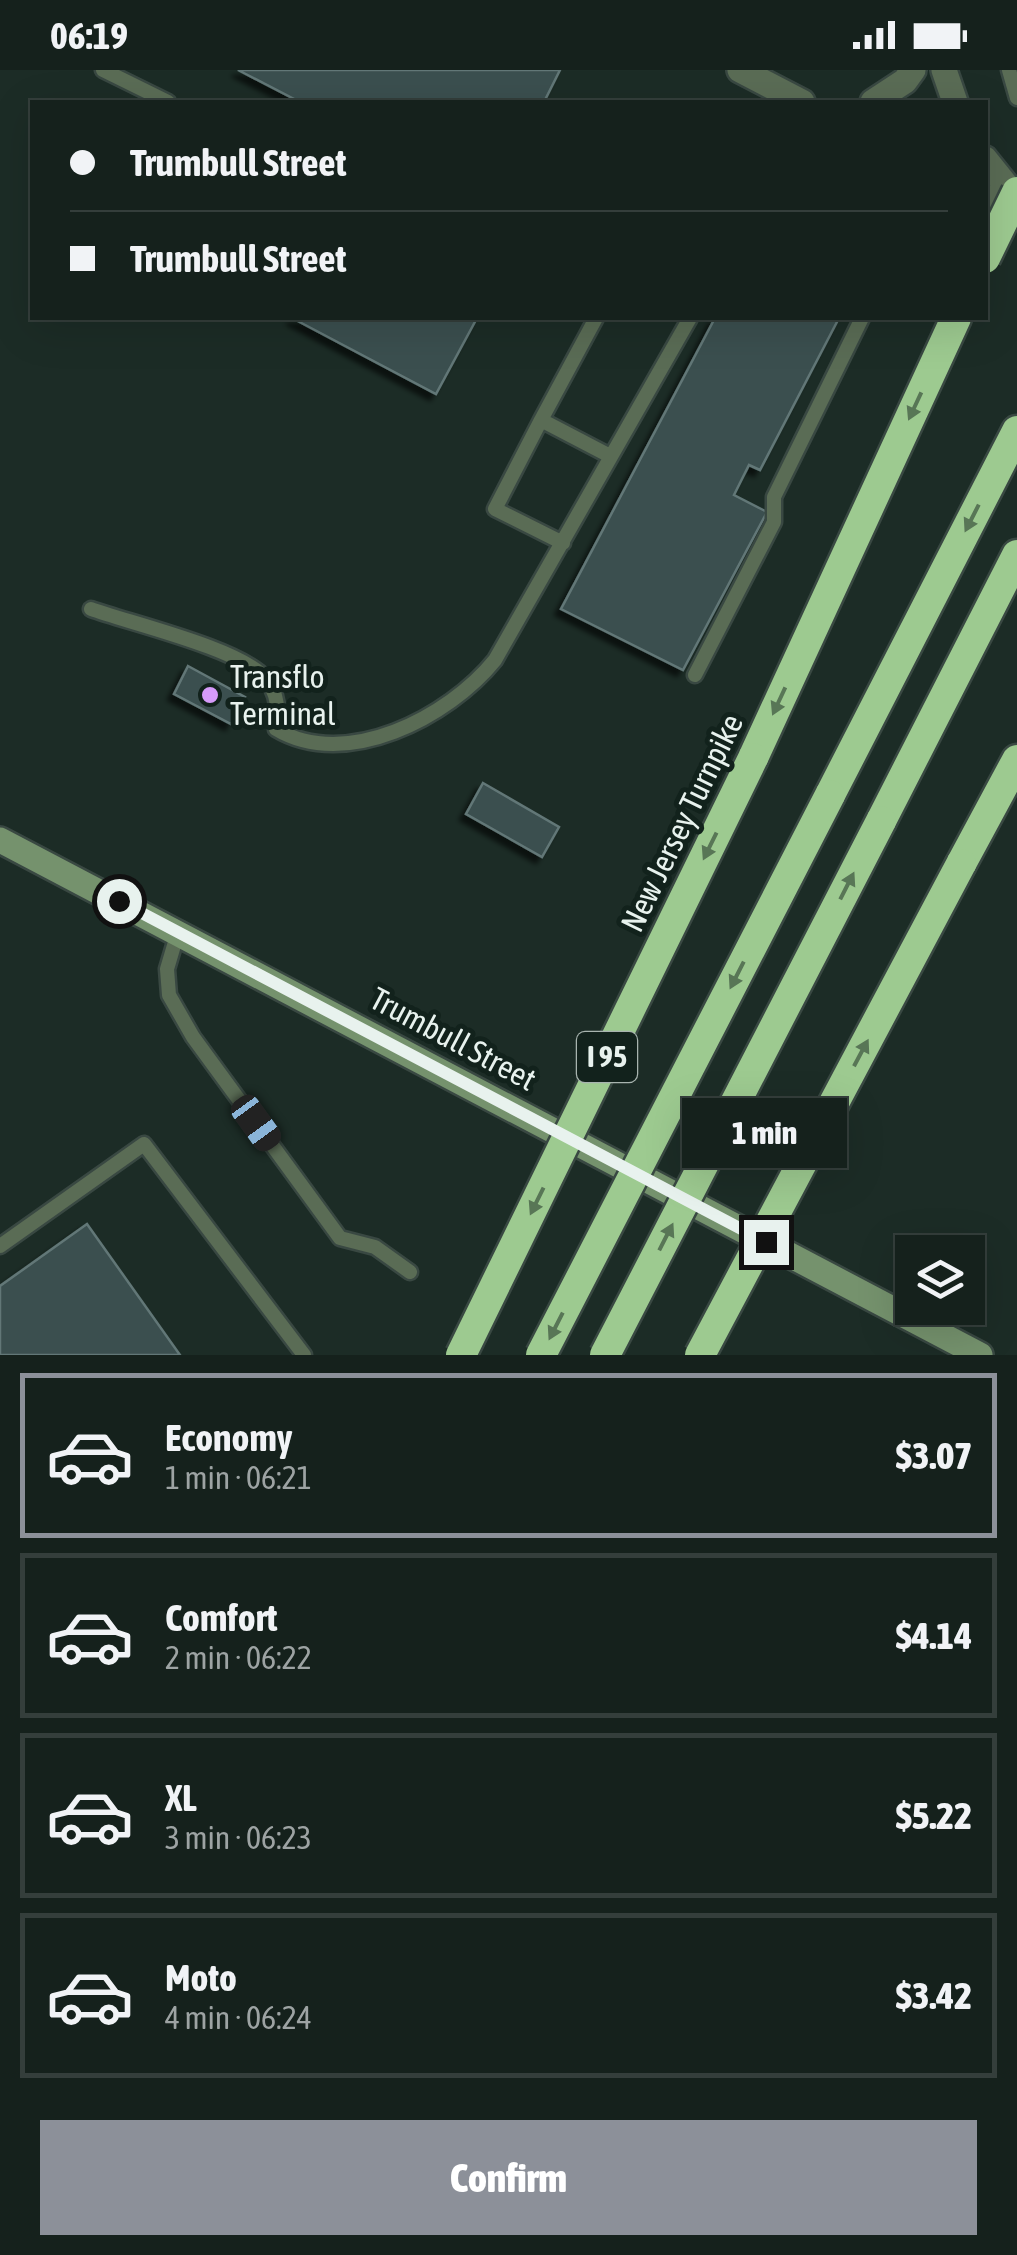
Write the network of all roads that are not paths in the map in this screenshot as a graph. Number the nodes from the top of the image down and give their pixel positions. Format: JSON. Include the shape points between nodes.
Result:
{"nodes":[{"id":1,"x":103,"y":70,"type":"edge"},
{"id":2,"x":740,"y":70,"type":"edge"},
{"id":3,"x":913,"y":70,"type":"edge"},
{"id":4,"x":944,"y":70,"type":"edge"},
{"id":5,"x":1009,"y":70,"type":"edge"},
{"id":6,"x":1017,"y":98,"type":"edge"},
{"id":7,"x":164,"y":100,"type":"edge"},
{"id":8,"x":795,"y":100,"type":"edge"},
{"id":9,"x":876,"y":100,"type":"edge"},
{"id":10,"x":954,"y":100,"type":"edge"},
{"id":11,"x":988,"y":162,"type":"edge"},
{"id":12,"x":1017,"y":196,"type":"edge"},
{"id":13,"x":988,"y":198,"type":"edge"},
{"id":14,"x":1017,"y":211,"type":"edge"},
{"id":15,"x":988,"y":252,"type":"edge"},
{"id":16,"x":595,"y":320,"type":"edge"},
{"id":17,"x":689,"y":320,"type":"edge"},
{"id":18,"x":861,"y":320,"type":"edge"},
{"id":19,"x":955,"y":320,"type":"edge"},
{"id":20,"x":542,"y":420,"type":"junction"},
{"id":21,"x":1017,"y":431,"type":"edge"},
{"id":22,"x":610,"y":456,"type":"junction"},
{"id":23,"x":563,"y":544,"type":"junction"},
{"id":24,"x":1017,"y":555,"type":"edge"},
{"id":25,"x":92,"y":610,"type":"dead end"},
{"id":26,"x":695,"y":676,"type":"dead end"},
{"id":27,"x":1017,"y":760,"type":"edge"},
{"id":28,"x":0,"y":840,"type":"edge"},
{"id":29,"x":178,"y":932,"type":"junction"},
{"id":30,"x":0,"y":1246,"type":"edge"},
{"id":31,"x":410,"y":1272,"type":"dead end"},
{"id":32,"x":304,"y":1355,"type":"edge"},
{"id":33,"x":461,"y":1355,"type":"edge"},
{"id":34,"x":541,"y":1355,"type":"edge"},
{"id":35,"x":605,"y":1355,"type":"edge"},
{"id":36,"x":700,"y":1355,"type":"edge"},
{"id":37,"x":980,"y":1355,"type":"edge"}],
"edges":[{"from":1,"to":7,"type":"lane"},
{"from":2,"to":8,"type":"street"},
{"from":3,"to":9,"type":"street"},
{"from":4,"to":10,"type":"street"},
{"from":5,"to":6,"type":"lane"},
{"from":11,"to":12,"type":"street"},
{"from":12,"to":15,"type":"highway","bridge":true},
{"from":13,"to":14,"type":"street"},
{"from":16,"to":20,"type":"lane"},
{"from":17,"to":22,"type":"lane"},
{"from":18,"to":26,"type":"lane","via":[[774,496],[774,522]]},
{"from":19,"to":33,"type":"highway","name":"New Jersey Turnpike","number":"I 95","one_way":true,"bridge":true,"via":[[752,758]]},
{"from":20,"to":22,"type":"lane"},
{"from":20,"to":23,"type":"lane","via":[[495,509]]},
{"from":21,"to":34,"type":"highway","number":"I 95","one_way":true,"bridge":true},
{"from":22,"to":23,"type":"lane"},
{"from":23,"to":25,"type":"lane","via":[[482,676],[423,718],[350,742],[296,741],[276,729],[278,702],[264,676],[205,644]]},
{"from":35,"to":24,"type":"highway","one_way":true,"bridge":true},
{"from":36,"to":27,"type":"highway","one_way":true,"bridge":true},
{"from":28,"to":29,"type":"street","name":"Trumbull Street"},
{"from":29,"to":31,"type":"lane","via":[[167,968],[169,996],[193,1037],[340,1238],[375,1248]]},
{"from":29,"to":37,"type":"street","name":"Trumbull Street"},
{"from":30,"to":32,"type":"lane","via":[[144,1144]]}]}
